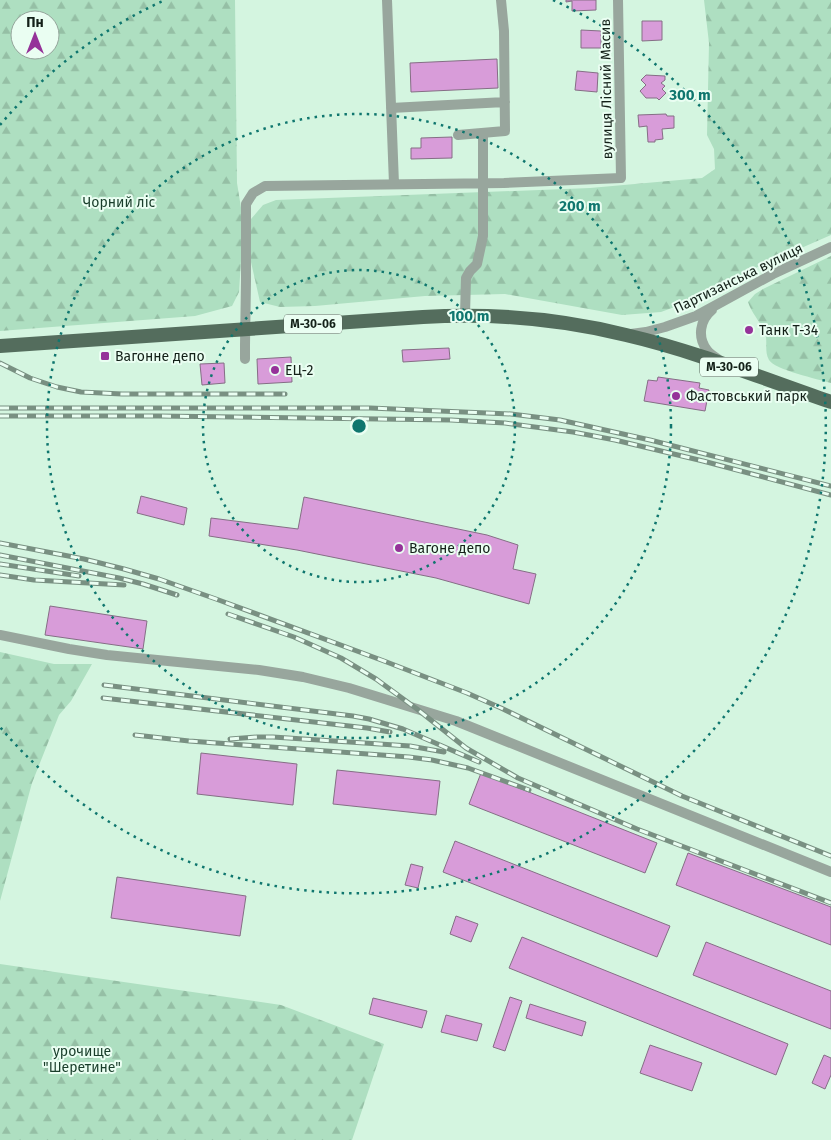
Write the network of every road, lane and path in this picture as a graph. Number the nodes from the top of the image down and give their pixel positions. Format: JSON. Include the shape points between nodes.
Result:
{"nodes":[{"id":1,"x":387,"y":0,"type":"edge"},
{"id":2,"x":501,"y":0,"type":"edge"},
{"id":3,"x":618,"y":0,"type":"edge"},
{"id":4,"x":504,"y":102,"type":"junction"},
{"id":5,"x":392,"y":108,"type":"junction"},
{"id":6,"x":483,"y":133,"type":"junction"},
{"id":7,"x":458,"y":135,"type":"dead end"},
{"id":8,"x":483,"y":183,"type":"junction"},
{"id":9,"x":394,"y":184,"type":"junction"},
{"id":10,"x":831,"y":248,"type":"edge"},
{"id":11,"x":717,"y":305,"type":"junction"},
{"id":12,"x":465,"y":315,"type":"junction"},
{"id":13,"x":246,"y":329,"type":"junction"},
{"id":14,"x":626,"y":335,"type":"junction"},
{"id":15,"x":0,"y":346,"type":"edge"},
{"id":16,"x":246,"y":359,"type":"dead end"},
{"id":17,"x":725,"y":366,"type":"junction"},
{"id":18,"x":831,"y":402,"type":"edge"},
{"id":19,"x":0,"y":635,"type":"edge"},
{"id":20,"x":831,"y":872,"type":"edge"}],
"edges":[{"from":1,"to":5,"type":"street"},
{"from":2,"to":4,"type":"street"},
{"from":3,"to":8,"type":"street","name":"вулиця Лісний Масив","via":[[621,178]]},
{"from":4,"to":5,"type":"street"},
{"from":4,"to":6,"type":"street","via":[[505,131]]},
{"from":5,"to":9,"type":"street"},
{"from":6,"to":7,"type":"street"},
{"from":6,"to":8,"type":"street"},
{"from":8,"to":9,"type":"street"},
{"from":8,"to":12,"type":"street","via":[[483,236],[477,264],[466,278]]},
{"from":9,"to":13,"type":"street","via":[[264,186],[253,193],[246,204]]},
{"from":10,"to":11,"type":"street","name":"Партизанська вулиця"},
{"from":11,"to":14,"type":"street","name":"Партизанська вулиця","via":[[684,322]]},
{"from":11,"to":17,"type":"street","via":[[703,322],[702,342]]},
{"from":12,"to":13,"type":"main road","number":"М-30-06"},
{"from":12,"to":14,"type":"main road","number":"М-30-06","via":[[559,322]]},
{"from":13,"to":15,"type":"main road","number":"М-30-06"},
{"from":13,"to":16,"type":"street"},
{"from":14,"to":17,"type":"main road","number":"М-30-06"},
{"from":17,"to":18,"type":"main road","number":"М-30-06"},
{"from":19,"to":20,"type":"street","via":[[107,655],[259,670],[349,688],[456,721]]}]}
